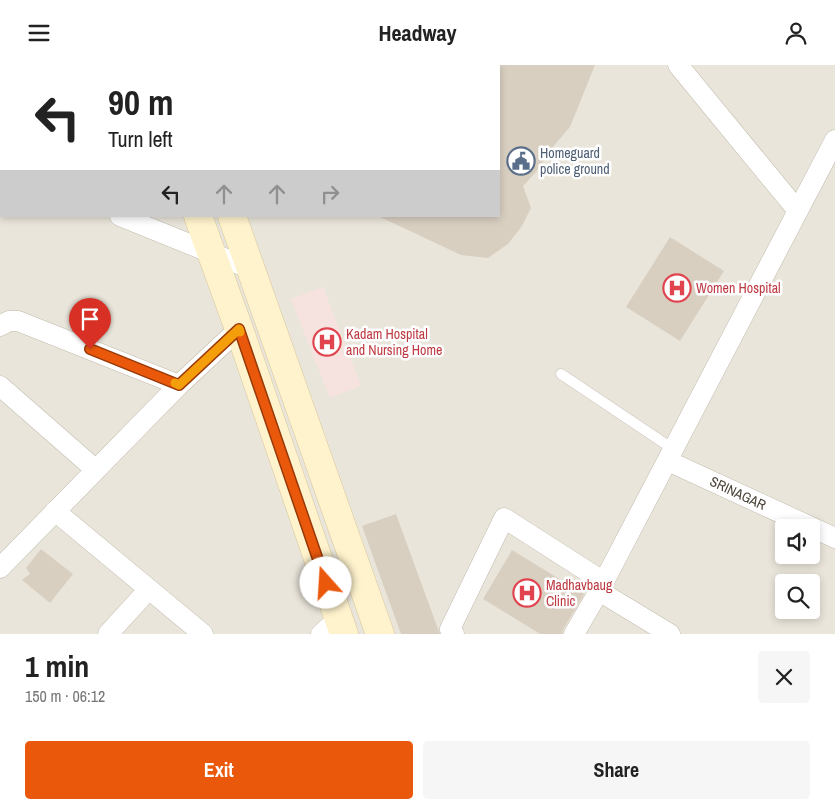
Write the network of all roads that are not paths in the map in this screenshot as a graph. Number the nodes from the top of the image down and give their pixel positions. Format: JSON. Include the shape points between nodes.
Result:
{"nodes":[{"id":1,"x":678,"y":65,"type":"edge"},
{"id":2,"x":835,"y":140,"type":"edge"},
{"id":3,"x":798,"y":211,"type":"junction"},
{"id":4,"x":122,"y":217,"type":"edge"},
{"id":5,"x":198,"y":217,"type":"edge"},
{"id":6,"x":232,"y":217,"type":"edge"},
{"id":7,"x":212,"y":253,"type":"junction"},
{"id":8,"x":251,"y":269,"type":"junction"},
{"id":9,"x":0,"y":326,"type":"edge"},
{"id":10,"x":239,"y":329,"type":"junction"},
{"id":11,"x":561,"y":374,"type":"dead end"},
{"id":12,"x":179,"y":385,"type":"junction"},
{"id":13,"x":0,"y":387,"type":"edge"},
{"id":14,"x":670,"y":455,"type":"junction"},
{"id":15,"x":96,"y":470,"type":"junction"},
{"id":16,"x":55,"y":511,"type":"junction"},
{"id":17,"x":835,"y":538,"type":"edge"},
{"id":18,"x":2,"y":562,"type":"edge"},
{"id":19,"x":602,"y":587,"type":"junction"},
{"id":20,"x":149,"y":589,"type":"junction"},
{"id":21,"x":335,"y":629,"type":"edge"},
{"id":22,"x":108,"y":634,"type":"edge"},
{"id":23,"x":203,"y":634,"type":"edge"},
{"id":24,"x":380,"y":634,"type":"edge"},
{"id":25,"x":454,"y":634,"type":"edge"},
{"id":26,"x":574,"y":634,"type":"edge"},
{"id":27,"x":670,"y":634,"type":"edge"}],
"edges":[{"from":1,"to":3,"type":"street"},
{"from":2,"to":3,"type":"street"},
{"from":3,"to":14,"type":"street"},
{"from":4,"to":7,"type":"street"},
{"from":5,"to":7,"type":"main road"},
{"from":6,"to":8,"type":"main road"},
{"from":7,"to":8,"type":"street"},
{"from":7,"to":10,"type":"main road"},
{"from":8,"to":24,"type":"main road"},
{"from":9,"to":12,"type":"street","via":[[18,321]]},
{"from":10,"to":12,"type":"street"},
{"from":10,"to":21,"type":"main road"},
{"from":11,"to":14,"type":"lane"},
{"from":12,"to":15,"type":"street"},
{"from":13,"to":15,"type":"street"},
{"from":14,"to":17,"type":"street","name":"SRINAGAR"},
{"from":14,"to":19,"type":"street"},
{"from":15,"to":16,"type":"street"},
{"from":16,"to":18,"type":"street"},
{"from":16,"to":20,"type":"street"},
{"from":19,"to":25,"type":"street","via":[[504,518],[450,629]]},
{"from":19,"to":26,"type":"street"},
{"from":19,"to":27,"type":"street"},
{"from":20,"to":22,"type":"street"},
{"from":20,"to":23,"type":"street"}]}
